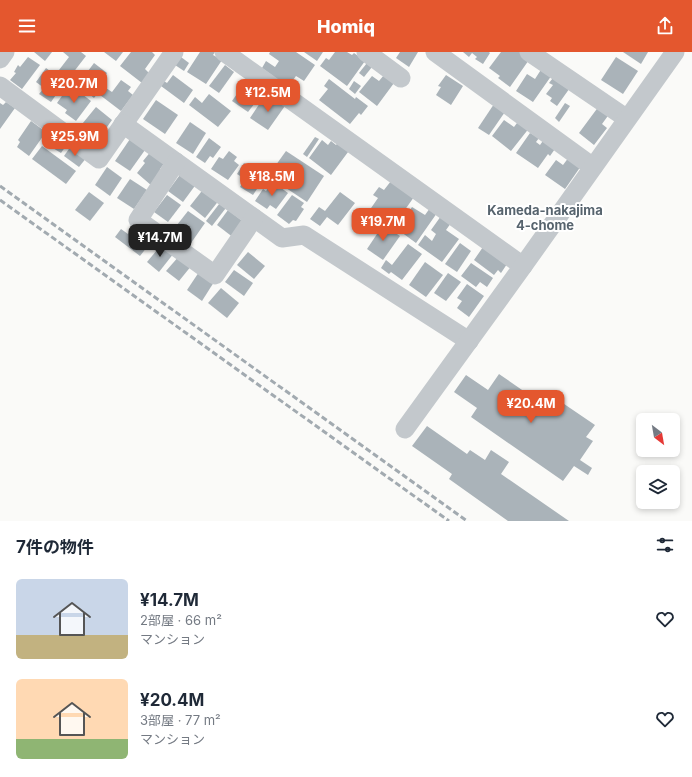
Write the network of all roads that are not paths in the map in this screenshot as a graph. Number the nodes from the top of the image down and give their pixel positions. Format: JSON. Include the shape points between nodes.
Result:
{"nodes":[{"id":1,"x":5,"y":52,"type":"edge"},
{"id":2,"x":174,"y":52,"type":"edge"},
{"id":3,"x":224,"y":52,"type":"edge"},
{"id":4,"x":366,"y":52,"type":"edge"},
{"id":5,"x":435,"y":52,"type":"edge"},
{"id":6,"x":529,"y":52,"type":"edge"},
{"id":7,"x":674,"y":52,"type":"edge"},
{"id":8,"x":0,"y":59,"type":"edge"},
{"id":9,"x":402,"y":78,"type":"dead end"},
{"id":10,"x":0,"y":86,"type":"edge"},
{"id":11,"x":626,"y":118,"type":"junction"},
{"id":12,"x":123,"y":124,"type":"junction"},
{"id":13,"x":176,"y":162,"type":"junction"},
{"id":14,"x":593,"y":167,"type":"junction"},
{"id":15,"x":254,"y":218,"type":"junction"},
{"id":16,"x":523,"y":266,"type":"junction"},
{"id":17,"x":469,"y":340,"type":"junction"},
{"id":18,"x":405,"y":429,"type":"dead end"}],
"edges":[{"from":1,"to":8,"type":"street"},
{"from":2,"to":12,"type":"street"},
{"from":3,"to":16,"type":"street"},
{"from":4,"to":9,"type":"street"},
{"from":5,"to":14,"type":"street"},
{"from":6,"to":11,"type":"street"},
{"from":7,"to":11,"type":"street"},
{"from":10,"to":12,"type":"street","via":[[99,159]]},
{"from":11,"to":14,"type":"street"},
{"from":12,"to":13,"type":"street"},
{"from":13,"to":15,"type":"street"},
{"from":13,"to":15,"type":"street","via":[[138,220],[215,275]]},
{"from":14,"to":16,"type":"street"},
{"from":15,"to":17,"type":"street","via":[[282,238],[304,235]]},
{"from":16,"to":17,"type":"street"},
{"from":17,"to":18,"type":"street"}]}
